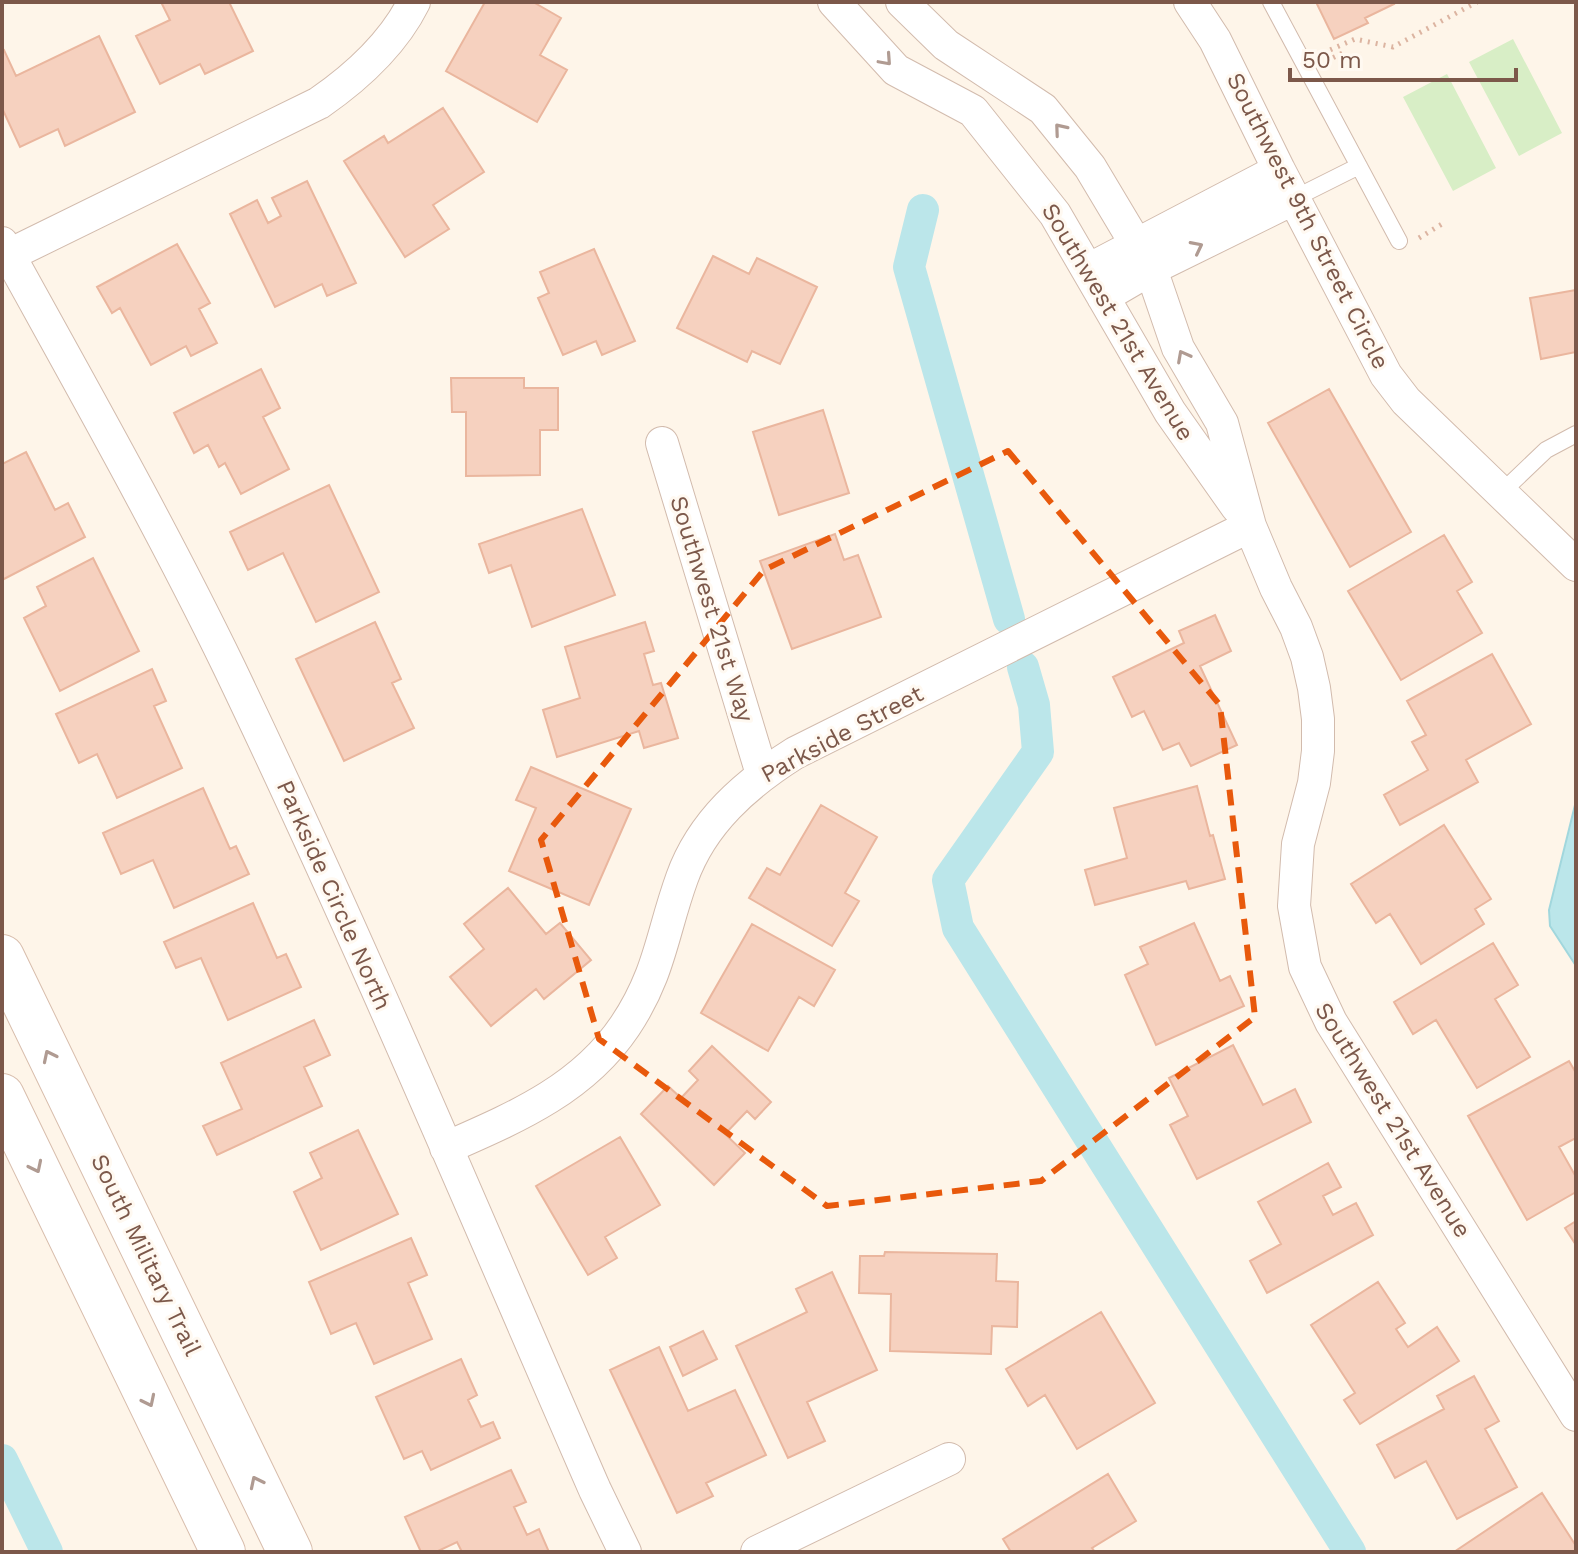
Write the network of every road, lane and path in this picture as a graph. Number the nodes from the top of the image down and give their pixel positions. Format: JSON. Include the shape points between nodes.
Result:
{"nodes":[{"id":1,"x":414,"y":2,"type":"edge"},
{"id":2,"x":834,"y":2,"type":"edge"},
{"id":3,"x":902,"y":2,"type":"edge"},
{"id":4,"x":1190,"y":2,"type":"edge"},
{"id":5,"x":1271,"y":2,"type":"edge"},
{"id":6,"x":1477,"y":2,"type":"edge"},
{"id":7,"x":1314,"y":52,"type":"dead end"},
{"id":8,"x":1359,"y":166,"type":"junction"},
{"id":9,"x":1279,"y":170,"type":"junction"},
{"id":10,"x":1295,"y":198,"type":"junction"},
{"id":11,"x":1442,"y":224,"type":"dead end"},
{"id":12,"x":1408,"y":241,"type":"joint"},
{"id":13,"x":5,"y":249,"type":"edge"},
{"id":14,"x":1144,"y":256,"type":"junction"},
{"id":15,"x":1095,"y":284,"type":"junction"},
{"id":16,"x":1576,"y":434,"type":"edge"},
{"id":17,"x":662,"y":443,"type":"dead end"},
{"id":18,"x":1502,"y":492,"type":"junction"},
{"id":19,"x":1250,"y":526,"type":"junction"},
{"id":20,"x":1576,"y":565,"type":"edge"},
{"id":21,"x":762,"y":774,"type":"junction"},
{"id":22,"x":2,"y":957,"type":"edge"},
{"id":23,"x":2,"y":1096,"type":"edge"},
{"id":24,"x":446,"y":1148,"type":"junction"},
{"id":25,"x":1576,"y":1415,"type":"edge"},
{"id":26,"x":949,"y":1459,"type":"dead end"},
{"id":27,"x":223,"y":1552,"type":"edge"},
{"id":28,"x":290,"y":1552,"type":"edge"},
{"id":29,"x":625,"y":1552,"type":"edge"},
{"id":30,"x":757,"y":1552,"type":"edge"}],
"edges":[{"from":1,"to":13,"type":"street","via":[[371,62],[319,103]]},
{"from":2,"to":15,"type":"street","name":"Southwest 21st Avenue","one_way":true,"via":[[896,70],[973,111],[1055,214]]},
{"from":14,"to":3,"type":"street","name":"Southwest 21st Avenue","one_way":true,"via":[[1090,167],[1043,109],[946,45]]},
{"from":4,"to":9,"type":"street","name":"Southwest 9th Street Circle","via":[[1215,40]]},
{"from":5,"to":8,"type":"lane"},
{"from":6,"to":7,"type":"path","via":[[1393,47],[1355,39],[1320,55]]},
{"from":8,"to":10,"type":"lane"},
{"from":8,"to":12,"type":"lane"},
{"from":9,"to":10,"type":"street","name":"Southwest 9th Street Circle"},
{"from":9,"to":14,"type":"street"},
{"from":14,"to":10,"type":"street","one_way":true},
{"from":10,"to":18,"type":"street","name":"Southwest 9th Street Circle","via":[[1386,375],[1406,401]]},
{"from":11,"to":12,"type":"path"},
{"from":13,"to":24,"type":"street","name":"Parkside Circle North","via":[[227,664]]},
{"from":14,"to":15,"type":"street"},
{"from":19,"to":14,"type":"street","name":"Southwest 21st Avenue","one_way":true,"via":[[1222,423],[1178,348]]},
{"from":15,"to":19,"type":"street","name":"Southwest 21st Avenue","via":[[1172,415]]},
{"from":16,"to":18,"type":"lane","via":[[1546,450]]},
{"from":17,"to":21,"type":"street","name":"Southwest 21st Way"},
{"from":18,"to":20,"type":"street","name":"Southwest 9th Street Circle"},
{"from":19,"to":21,"type":"street","name":"Parkside Street"},
{"from":19,"to":25,"type":"street","name":"Southwest 21st Avenue","via":[[1296,627],[1316,698],[1318,751],[1294,875],[1305,967],[1331,1022]]},
{"from":21,"to":24,"type":"street","name":"Parkside Street","via":[[733,799],[697,847],[656,970],[630,1019],[603,1054],[553,1097]]},
{"from":28,"to":22,"type":"street","name":"South Military Trail","one_way":true},
{"from":23,"to":27,"type":"street","one_way":true},
{"from":24,"to":29,"type":"street","name":"Parkside Circle North"},
{"from":26,"to":30,"type":"street"}]}
